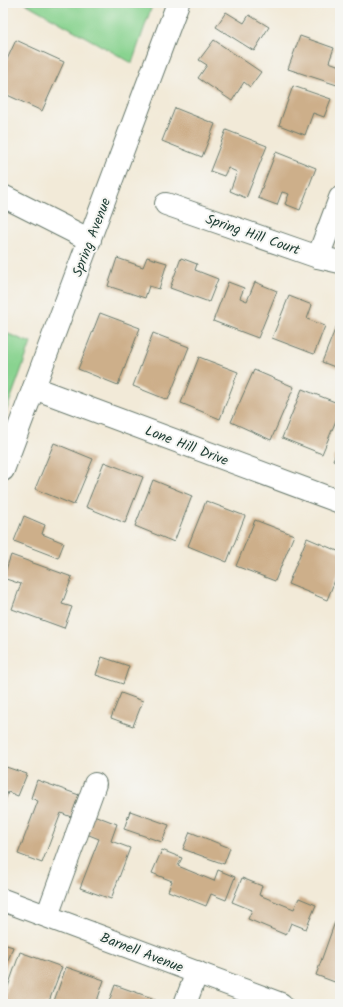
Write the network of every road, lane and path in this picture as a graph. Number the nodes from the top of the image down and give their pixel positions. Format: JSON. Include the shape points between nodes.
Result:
{"nodes":[{"id":1,"x":178,"y":3,"type":"edge"},
{"id":2,"x":3,"y":196,"type":"edge"},
{"id":3,"x":340,"y":198,"type":"edge"},
{"id":4,"x":166,"y":204,"type":"dead end"},
{"id":5,"x":90,"y":240,"type":"junction"},
{"id":6,"x":318,"y":257,"type":"junction"},
{"id":7,"x":340,"y":262,"type":"edge"},
{"id":8,"x":34,"y":388,"type":"junction"},
{"id":9,"x":3,"y":470,"type":"edge"},
{"id":10,"x":340,"y":502,"type":"edge"},
{"id":11,"x":95,"y":784,"type":"dead end"},
{"id":12,"x":3,"y":900,"type":"edge"},
{"id":13,"x":47,"y":916,"type":"junction"},
{"id":14,"x":197,"y":972,"type":"junction"},
{"id":15,"x":185,"y":1004,"type":"edge"},
{"id":16,"x":281,"y":1004,"type":"edge"}],
"edges":[{"from":1,"to":5,"type":"street","name":"Spring Avenue"},
{"from":2,"to":5,"type":"street"},
{"from":3,"to":6,"type":"street"},
{"from":4,"to":6,"type":"street","name":"Spring Hill Court"},
{"from":5,"to":8,"type":"street","name":"Spring Avenue"},
{"from":6,"to":7,"type":"street","name":"Spring Hill Court"},
{"from":8,"to":9,"type":"street","name":"Spring Avenue"},
{"from":8,"to":10,"type":"street","name":"Lone Hill Drive"},
{"from":11,"to":13,"type":"street"},
{"from":12,"to":13,"type":"street","name":"Barnell Avenue"},
{"from":13,"to":14,"type":"street","name":"Barnell Avenue"},
{"from":14,"to":15,"type":"street"},
{"from":14,"to":16,"type":"street","name":"Barnell Avenue"}]}
